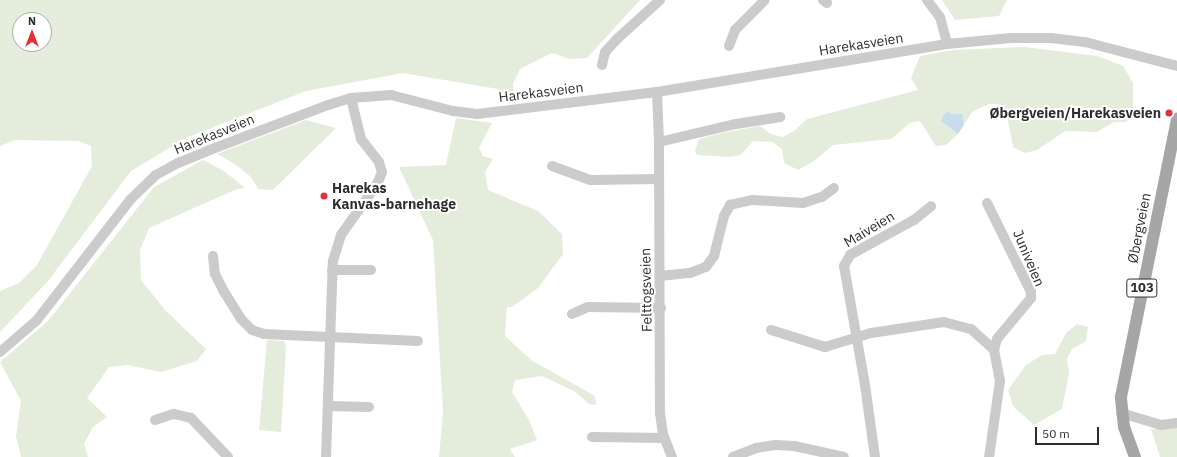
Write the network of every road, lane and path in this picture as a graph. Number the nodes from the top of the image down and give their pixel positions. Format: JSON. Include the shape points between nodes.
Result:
{"nodes":[{"id":1,"x":660,"y":0,"type":"edge"},
{"id":2,"x":765,"y":0,"type":"edge"},
{"id":3,"x":927,"y":0,"type":"edge"},
{"id":4,"x":947,"y":44,"type":"junction"},
{"id":5,"x":729,"y":46,"type":"dead end"},
{"id":6,"x":602,"y":65,"type":"dead end"},
{"id":7,"x":1177,"y":66,"type":"edge"},
{"id":8,"x":657,"y":92,"type":"junction"},
{"id":9,"x":351,"y":98,"type":"junction"},
{"id":10,"x":780,"y":117,"type":"dead end"},
{"id":11,"x":1177,"y":119,"type":"edge"},
{"id":12,"x":659,"y":142,"type":"junction"},
{"id":13,"x":552,"y":166,"type":"dead end"},
{"id":14,"x":659,"y":179,"type":"junction"},
{"id":15,"x":834,"y":188,"type":"dead end"},
{"id":16,"x":987,"y":203,"type":"dead end"},
{"id":17,"x":931,"y":206,"type":"dead end"},
{"id":18,"x":213,"y":256,"type":"dead end"},
{"id":19,"x":332,"y":270,"type":"junction"},
{"id":20,"x":371,"y":270,"type":"dead end"},
{"id":21,"x":660,"y":276,"type":"junction"},
{"id":22,"x":661,"y":308,"type":"junction"},
{"id":23,"x":572,"y":314,"type":"dead end"},
{"id":24,"x":771,"y":330,"type":"dead end"},
{"id":25,"x":329,"y":337,"type":"junction"},
{"id":26,"x":856,"y":337,"type":"junction"},
{"id":27,"x":418,"y":341,"type":"dead end"},
{"id":28,"x":994,"y":350,"type":"junction"},
{"id":29,"x":0,"y":352,"type":"edge"},
{"id":30,"x":328,"y":406,"type":"junction"},
{"id":31,"x":369,"y":407,"type":"dead end"},
{"id":32,"x":1121,"y":413,"type":"junction"},
{"id":33,"x":155,"y":420,"type":"dead end"},
{"id":34,"x":1177,"y":423,"type":"edge"},
{"id":35,"x":592,"y":437,"type":"dead end"},
{"id":36,"x":664,"y":438,"type":"junction"},
{"id":37,"x":228,"y":457,"type":"edge"},
{"id":38,"x":326,"y":457,"type":"edge"},
{"id":39,"x":672,"y":457,"type":"edge"},
{"id":40,"x":733,"y":457,"type":"edge"},
{"id":41,"x":844,"y":457,"type":"edge"},
{"id":42,"x":875,"y":457,"type":"edge"},
{"id":43,"x":989,"y":457,"type":"edge"},
{"id":44,"x":1135,"y":457,"type":"edge"}],
"edges":[{"from":1,"to":6,"type":"street","via":[[609,48]]},
{"from":2,"to":5,"type":"street","via":[[735,30]]},
{"from":3,"to":4,"type":"street","via":[[940,18]]},
{"from":4,"to":7,"type":"street","name":"Harekasveien","via":[[1011,38],[1051,38],[1122,50]]},
{"from":4,"to":8,"type":"street","name":"Harekasveien"},
{"from":8,"to":9,"type":"street","name":"Harekasveien","via":[[477,114],[453,111],[391,95]]},
{"from":8,"to":12,"type":"street","name":"Felttogsveien"},
{"from":9,"to":19,"type":"street","via":[[361,139],[379,162],[382,172],[377,184],[341,235]]},
{"from":9,"to":29,"type":"street","name":"Harekasveien","via":[[192,157],[156,175],[131,199],[37,320]]},
{"from":10,"to":12,"type":"street","via":[[736,124]]},
{"from":11,"to":32,"type":"main road","name":"Øbergveien","number":"103","via":[[1124,377]]},
{"from":12,"to":14,"type":"street","name":"Felttogsveien"},
{"from":13,"to":14,"type":"street","via":[[590,180]]},
{"from":14,"to":21,"type":"street","name":"Felttogsveien"},
{"from":15,"to":21,"type":"street","via":[[822,197],[803,202],[752,200],[730,205],[724,216],[714,256],[706,267],[690,273]]},
{"from":16,"to":28,"type":"street","name":"Juniveien","via":[[1031,292],[1028,302],[997,339]]},
{"from":17,"to":26,"type":"street","name":"Maiveien","via":[[914,220],[855,252],[846,260],[844,266]]},
{"from":18,"to":25,"type":"street","via":[[215,274],[223,290],[241,320],[252,330],[264,334]]},
{"from":19,"to":20,"type":"street"},
{"from":19,"to":25,"type":"street"},
{"from":21,"to":22,"type":"street","name":"Felttogsveien"},
{"from":22,"to":23,"type":"street","via":[[588,307]]},
{"from":22,"to":36,"type":"street","name":"Felttogsveien","via":[[660,413]]},
{"from":24,"to":26,"type":"street","via":[[825,347]]},
{"from":25,"to":27,"type":"street"},
{"from":25,"to":30,"type":"street"},
{"from":26,"to":28,"type":"street","via":[[948,322],[971,329]]},
{"from":26,"to":42,"type":"street","name":"Maiveien","via":[[869,405]]},
{"from":28,"to":43,"type":"street","via":[[1000,382]]},
{"from":30,"to":31,"type":"street"},
{"from":30,"to":38,"type":"street"},
{"from":32,"to":34,"type":"street","via":[[1161,425]]},
{"from":32,"to":44,"type":"main road","name":"Øbergveien","number":"103"},
{"from":33,"to":37,"type":"street","via":[[174,414],[191,418]]},
{"from":35,"to":36,"type":"street"},
{"from":36,"to":39,"type":"street","name":"Felttogsveien"},
{"from":40,"to":41,"type":"street","via":[[756,448],[775,445],[794,446]]}]}
